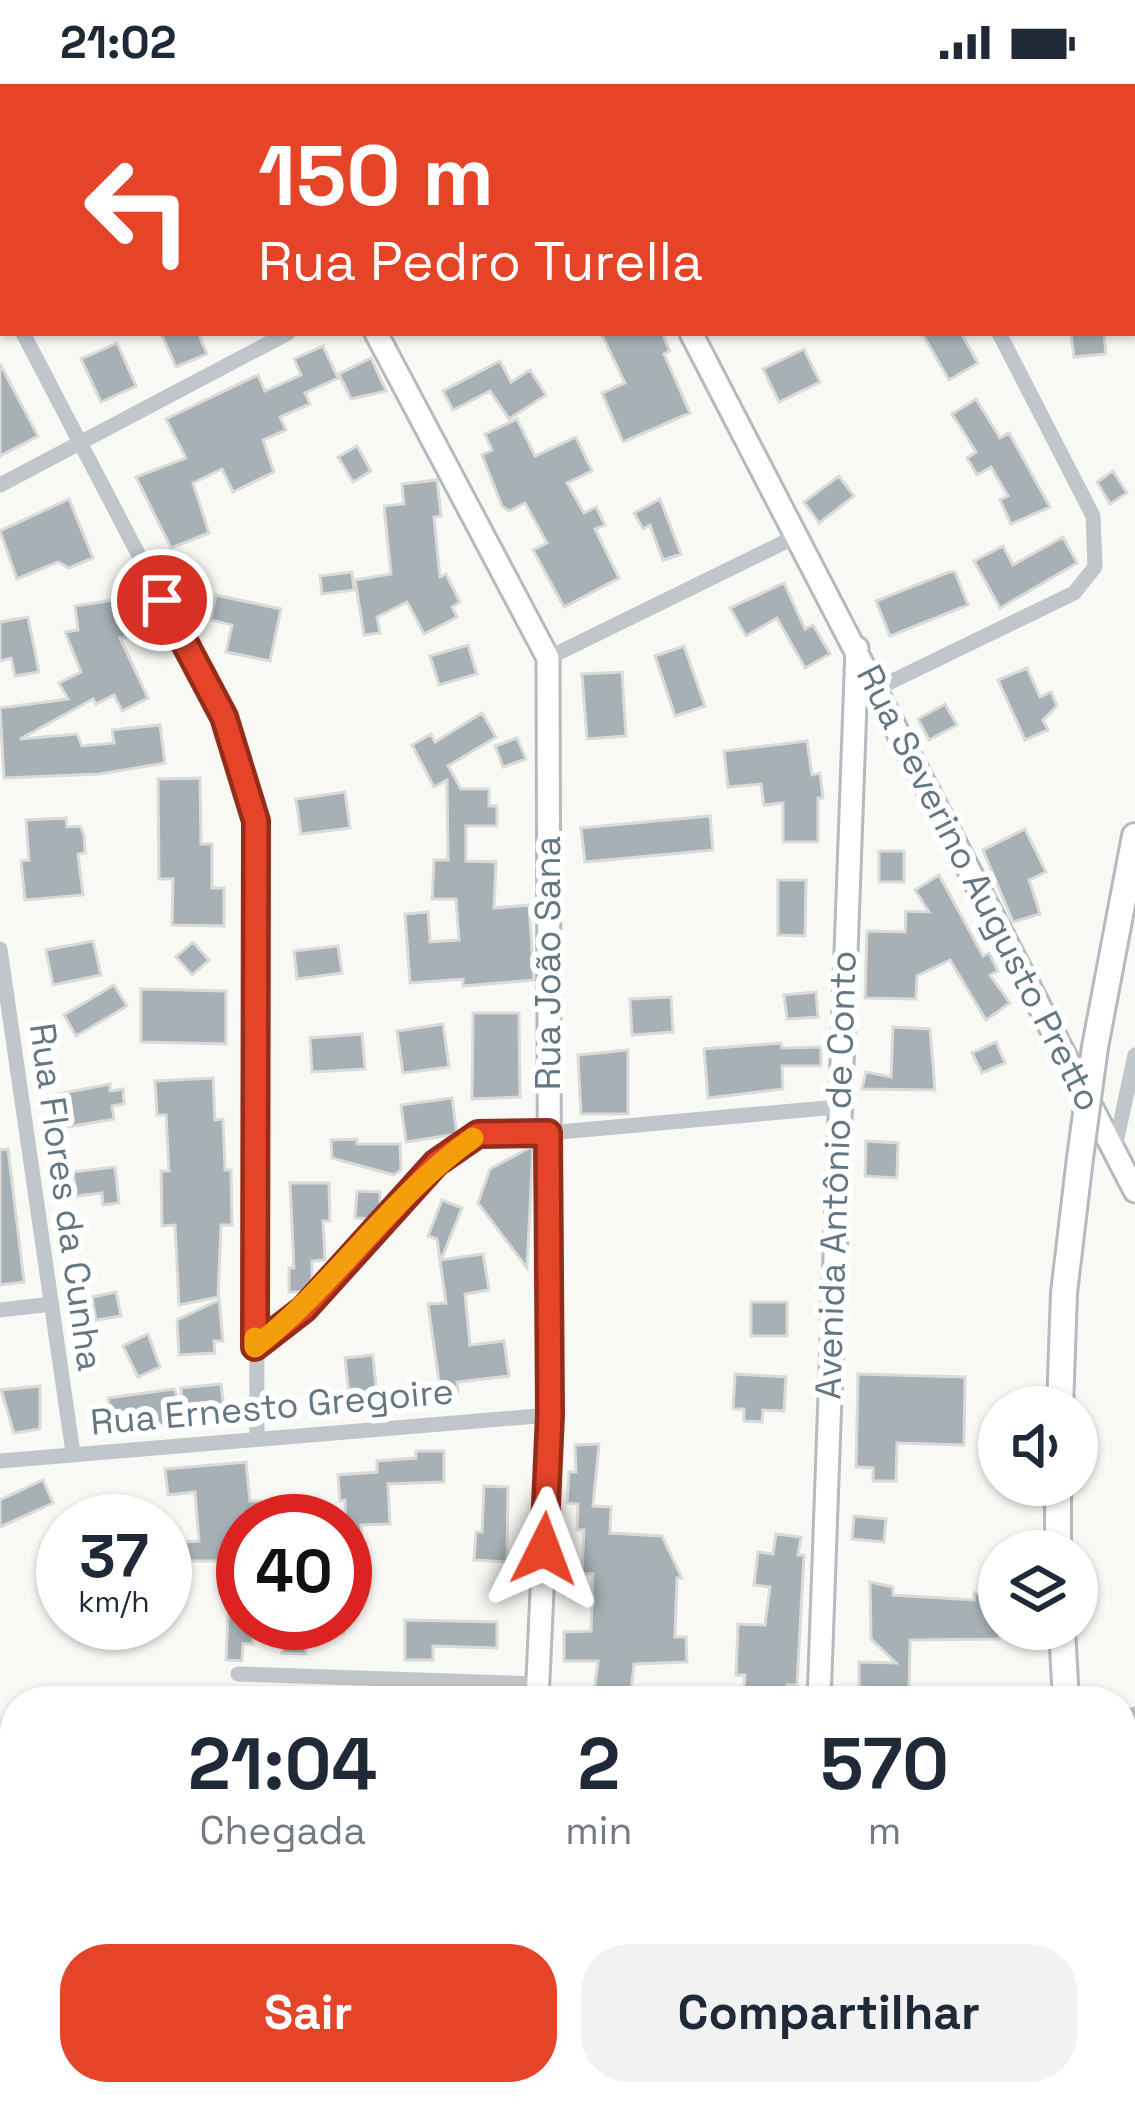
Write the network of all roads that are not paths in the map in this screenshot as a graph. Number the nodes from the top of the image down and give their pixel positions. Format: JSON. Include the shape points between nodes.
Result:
{"nodes":[{"id":1,"x":25,"y":336,"type":"edge"},
{"id":2,"x":282,"y":336,"type":"edge"},
{"id":3,"x":378,"y":336,"type":"edge"},
{"id":4,"x":694,"y":336,"type":"edge"},
{"id":5,"x":1001,"y":336,"type":"edge"},
{"id":6,"x":81,"y":443,"type":"junction"},
{"id":7,"x":0,"y":484,"type":"edge"},
{"id":8,"x":797,"y":536,"type":"junction"},
{"id":9,"x":857,"y":649,"type":"junction"},
{"id":10,"x":548,"y":658,"type":"junction"},
{"id":11,"x":876,"y":689,"type":"junction"},
{"id":12,"x":1135,"y":836,"type":"edge"},
{"id":13,"x":0,"y":949,"type":"edge"},
{"id":14,"x":1135,"y":1055,"type":"edge"},
{"id":15,"x":838,"y":1106,"type":"junction"},
{"id":16,"x":548,"y":1133,"type":"junction"},
{"id":17,"x":1114,"y":1152,"type":"junction"},
{"id":18,"x":1135,"y":1191,"type":"edge"},
{"id":19,"x":52,"y":1304,"type":"junction"},
{"id":20,"x":0,"y":1310,"type":"edge"},
{"id":21,"x":255,"y":1347,"type":"junction"},
{"id":22,"x":1061,"y":1386,"type":"edge"},
{"id":23,"x":550,"y":1415,"type":"junction"},
{"id":24,"x":257,"y":1436,"type":"junction"},
{"id":25,"x":73,"y":1453,"type":"junction"},
{"id":26,"x":0,"y":1461,"type":"edge"},
{"id":27,"x":1063,"y":1650,"type":"edge"},
{"id":28,"x":238,"y":1674,"type":"dead end"},
{"id":29,"x":438,"y":1686,"type":"edge"},
{"id":30,"x":538,"y":1686,"type":"edge"},
{"id":31,"x":819,"y":1686,"type":"edge"},
{"id":32,"x":1065,"y":1686,"type":"edge"}],
"edges":[{"from":1,"to":6,"type":"street"},
{"from":2,"to":6,"type":"street"},
{"from":3,"to":10,"type":"street"},
{"from":4,"to":8,"type":"street","name":"Rua Severino Augusto Pretto"},
{"from":5,"to":11,"type":"street","via":[[1093,516],[1095,567],[1074,593]]},
{"from":6,"to":7,"type":"street"},
{"from":6,"to":21,"type":"street","via":[[224,717],[256,821]]},
{"from":8,"to":9,"type":"street","name":"Rua Severino Augusto Pretto"},
{"from":8,"to":10,"type":"street"},
{"from":9,"to":11,"type":"street","name":"Rua Severino Augusto Pretto"},
{"from":9,"to":15,"type":"street","name":"Avenida Antônio de Conto"},
{"from":10,"to":16,"type":"street","name":"Rua João Sana"},
{"from":11,"to":17,"type":"street","name":"Rua Severino Augusto Pretto"},
{"from":12,"to":22,"type":"main road","bridge":true,"via":[[1080,1158]]},
{"from":13,"to":19,"type":"street","name":"Rua Flores da Cunha"},
{"from":14,"to":17,"type":"street"},
{"from":15,"to":16,"type":"street"},
{"from":15,"to":31,"type":"street","name":"Avenida Antônio de Conto"},
{"from":16,"to":21,"type":"street","via":[[478,1134],[436,1163],[304,1309]]},
{"from":16,"to":23,"type":"street","name":"Rua João Sana"},
{"from":17,"to":18,"type":"street","name":"Rua Severino Augusto Pretto"},
{"from":19,"to":20,"type":"street"},
{"from":19,"to":25,"type":"street","name":"Rua Flores da Cunha"},
{"from":21,"to":24,"type":"street"},
{"from":23,"to":24,"type":"street","name":"Rua Ernesto Gregoire"},
{"from":23,"to":30,"type":"street","name":"Rua João Sana"},
{"from":24,"to":25,"type":"street","name":"Rua Ernesto Gregoire"},
{"from":25,"to":26,"type":"street","name":"Rua Ernesto Gregoire"},
{"from":27,"to":32,"type":"main road"},
{"from":28,"to":29,"type":"street"}]}
